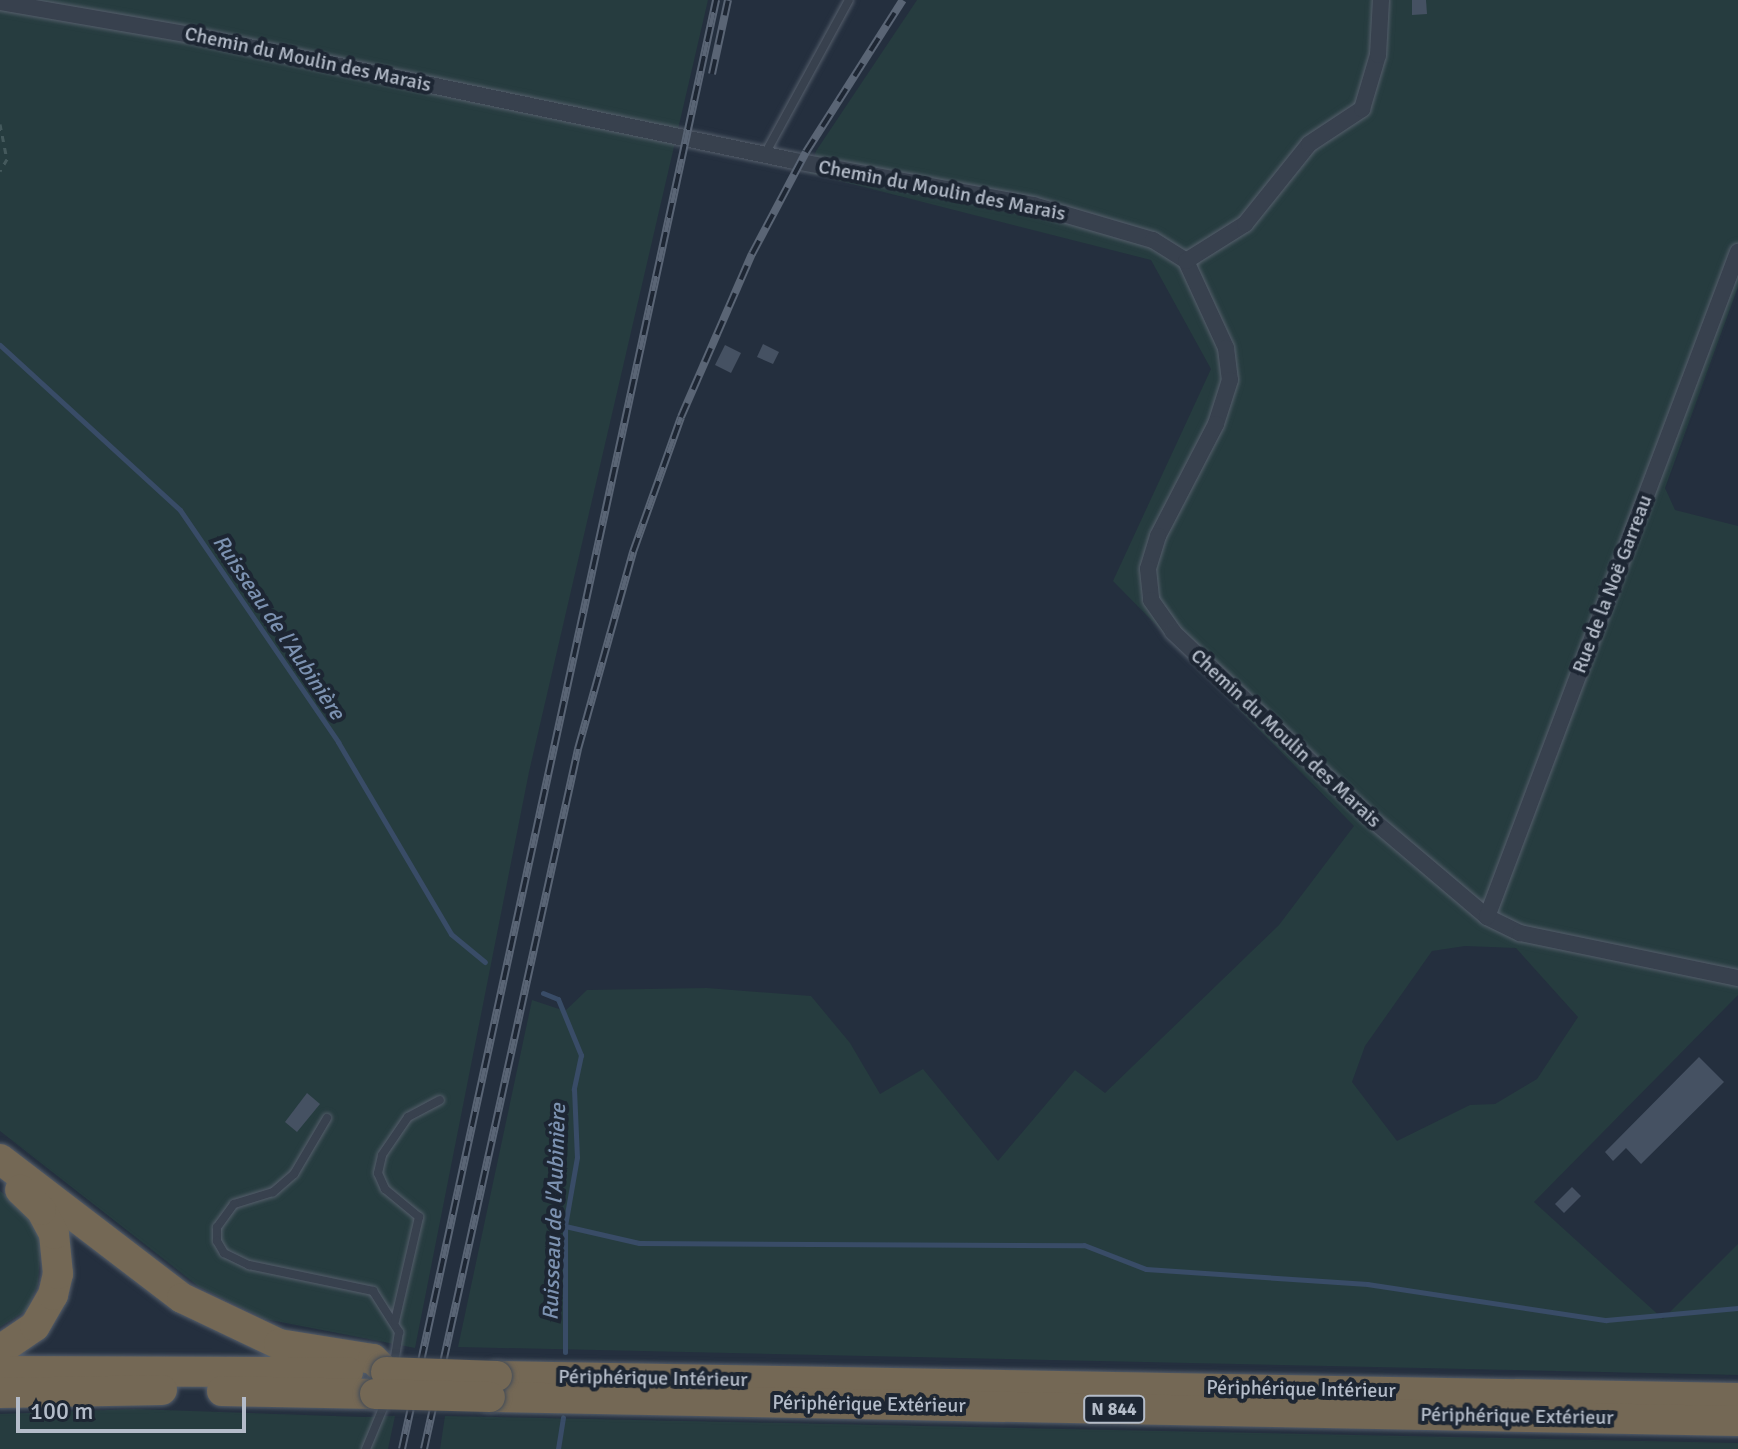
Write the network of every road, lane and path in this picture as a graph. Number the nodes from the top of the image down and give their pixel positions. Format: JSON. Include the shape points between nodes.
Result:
{"nodes":[{"id":1,"x":849,"y":0,"type":"edge"},
{"id":2,"x":1381,"y":0,"type":"edge"},
{"id":3,"x":0,"y":2,"type":"edge"},
{"id":4,"x":0,"y":124,"type":"edge"},
{"id":5,"x":765,"y":155,"type":"junction"},
{"id":6,"x":0,"y":171,"type":"edge"},
{"id":7,"x":1738,"y":252,"type":"edge"},
{"id":8,"x":1186,"y":261,"type":"junction"},
{"id":9,"x":1487,"y":917,"type":"junction"},
{"id":10,"x":1738,"y":978,"type":"edge"},
{"id":11,"x":440,"y":1100,"type":"dead end"},
{"id":12,"x":327,"y":1118,"type":"dead end"},
{"id":13,"x":0,"y":1159,"type":"edge"},
{"id":14,"x":0,"y":1173,"type":"edge"},
{"id":15,"x":395,"y":1321,"type":"junction"},
{"id":16,"x":0,"y":1350,"type":"edge"},
{"id":17,"x":0,"y":1371,"type":"edge"},
{"id":18,"x":381,"y":1383,"type":"junction"},
{"id":19,"x":494,"y":1387,"type":"junction"},
{"id":20,"x":0,"y":1393,"type":"edge"},
{"id":21,"x":1738,"y":1398,"type":"edge"},
{"id":22,"x":1738,"y":1421,"type":"edge"},
{"id":23,"x":366,"y":1449,"type":"edge"}],
"edges":[{"from":1,"to":5,"type":"lane"},
{"from":2,"to":8,"type":"street","via":[[1378,55],[1362,109],[1309,144],[1245,224]]},
{"from":3,"to":5,"type":"street","name":"Chemin du Moulin des Marais","via":[[191,35]]},
{"from":4,"to":6,"type":"path","via":[[7,159]]},
{"from":5,"to":8,"type":"street","name":"Chemin du Moulin des Marais","via":[[1033,205],[1153,240]]},
{"from":7,"to":9,"type":"street","name":"Rue de la Noë Garreau"},
{"from":8,"to":9,"type":"street","name":"Chemin du Moulin des Marais","via":[[1226,348],[1230,380],[1216,424],[1158,536],[1148,569],[1151,600],[1173,632],[1239,695],[1433,875]]},
{"from":9,"to":10,"type":"street","name":"Chemin du Moulin des Marais","via":[[1520,933]]},
{"from":11,"to":15,"type":"lane","via":[[408,1117],[382,1155],[378,1173],[385,1189],[419,1217]]},
{"from":12,"to":15,"type":"lane","via":[[294,1174],[273,1192],[234,1204],[217,1227],[217,1241],[224,1253],[249,1265],[373,1291]]},
{"from":13,"to":18,"type":"highway","via":[[182,1298],[269,1340],[373,1359]]},
{"from":14,"to":16,"type":"highway","via":[[41,1210],[58,1253],[46,1311],[21,1339]]},
{"from":15,"to":23,"type":"lane","via":[[399,1332],[383,1415]]},
{"from":17,"to":18,"type":"highway","name":"Périphérique Intérieur","number":"N 844"},
{"from":18,"to":19,"type":"highway","name":"Périphérique Intérieur","number":"N 844","bridge":true},
{"from":18,"to":20,"type":"highway","number":"N 844"},
{"from":19,"to":21,"type":"highway","name":"Périphérique Intérieur","number":"N 844"},
{"from":19,"to":22,"type":"highway","name":"Périphérique Extérieur","number":"N 844"}]}
